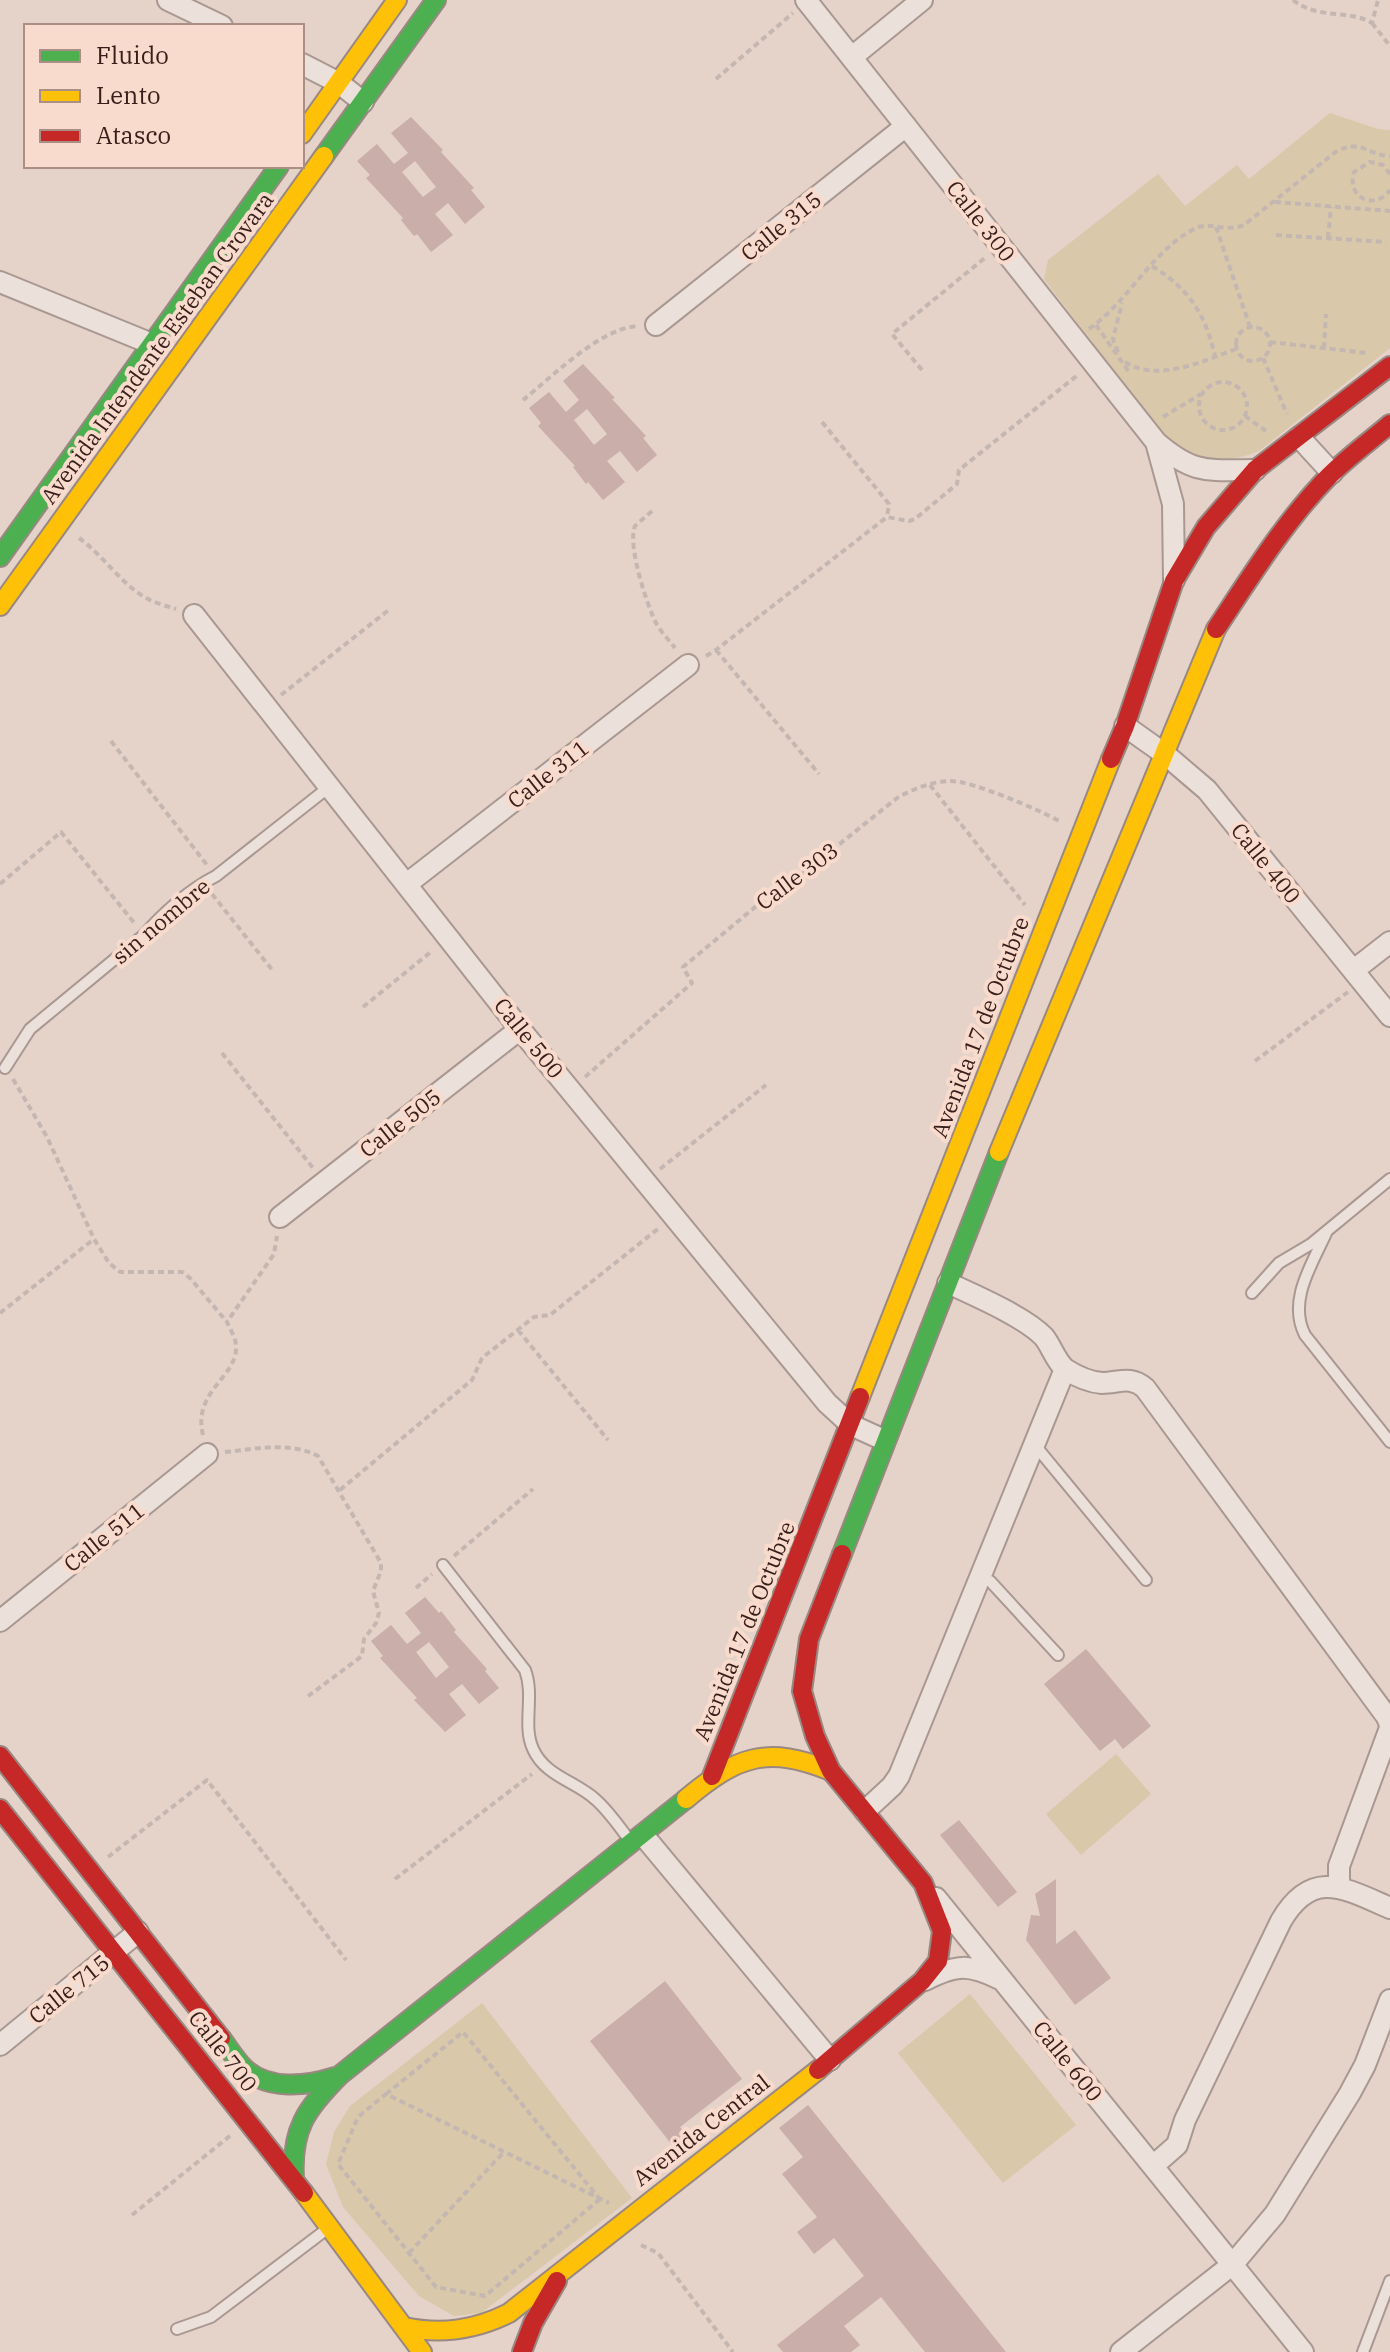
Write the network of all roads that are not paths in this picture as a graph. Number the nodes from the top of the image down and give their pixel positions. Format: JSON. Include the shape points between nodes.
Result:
{"nodes":[{"id":1,"x":168,"y":0,"type":"edge"},
{"id":2,"x":397,"y":0,"type":"edge"},
{"id":3,"x":436,"y":0,"type":"edge"},
{"id":4,"x":806,"y":0,"type":"edge"},
{"id":5,"x":922,"y":0,"type":"edge"},
{"id":6,"x":218,"y":24,"type":"edge"},
{"id":7,"x":852,"y":57,"type":"junction"},
{"id":8,"x":304,"y":65,"type":"edge"},
{"id":9,"x":339,"y":83,"type":"junction"},
{"id":10,"x":363,"y":102,"type":"junction"},
{"id":11,"x":906,"y":126,"type":"junction"},
{"id":12,"x":304,"y":131,"type":"edge"},
{"id":13,"x":278,"y":168,"type":"edge"},
{"id":14,"x":0,"y":282,"type":"edge"},
{"id":15,"x":656,"y":325,"type":"road end"},
{"id":16,"x":152,"y":344,"type":"junction"},
{"id":17,"x":1390,"y":366,"type":"edge"},
{"id":18,"x":1390,"y":424,"type":"edge"},
{"id":19,"x":1295,"y":429,"type":"junction"},
{"id":20,"x":1156,"y":442,"type":"junction"},
{"id":21,"x":1255,"y":470,"type":"junction"},
{"id":22,"x":1332,"y":473,"type":"junction"},
{"id":23,"x":0,"y":557,"type":"edge"},
{"id":24,"x":1174,"y":581,"type":"junction"},
{"id":25,"x":0,"y":606,"type":"edge"},
{"id":26,"x":194,"y":615,"type":"road end"},
{"id":27,"x":688,"y":665,"type":"road end"},
{"id":28,"x":1125,"y":726,"type":"junction"},
{"id":29,"x":1166,"y":755,"type":"junction"},
{"id":30,"x":329,"y":787,"type":"junction"},
{"id":31,"x":408,"y":883,"type":"junction"},
{"id":32,"x":1390,"y":942,"type":"edge"},
{"id":33,"x":1358,"y":976,"type":"junction"},
{"id":34,"x":1390,"y":1016,"type":"edge"},
{"id":35,"x":520,"y":1029,"type":"junction"},
{"id":36,"x":5,"y":1068,"type":"road end"},
{"id":37,"x":1390,"y":1179,"type":"edge"},
{"id":38,"x":280,"y":1217,"type":"road end"},
{"id":39,"x":1327,"y":1231,"type":"junction"},
{"id":40,"x":948,"y":1283,"type":"junction"},
{"id":41,"x":1252,"y":1293,"type":"dead end"},
{"id":42,"x":1065,"y":1369,"type":"junction"},
{"id":43,"x":851,"y":1425,"type":"junction"},
{"id":44,"x":884,"y":1440,"type":"junction"},
{"id":45,"x":1390,"y":1442,"type":"edge"},
{"id":46,"x":1034,"y":1444,"type":"junction"},
{"id":47,"x":207,"y":1454,"type":"road end"},
{"id":48,"x":443,"y":1565,"type":"road end"},
{"id":49,"x":980,"y":1578,"type":"junction"},
{"id":50,"x":1146,"y":1580,"type":"dead end"},
{"id":51,"x":0,"y":1621,"type":"edge"},
{"id":52,"x":1058,"y":1655,"type":"dead end"},
{"id":53,"x":1390,"y":1726,"type":"edge"},
{"id":54,"x":0,"y":1756,"type":"edge"},
{"id":55,"x":831,"y":1771,"type":"junction"},
{"id":56,"x":712,"y":1776,"type":"junction"},
{"id":57,"x":0,"y":1809,"type":"edge"},
{"id":58,"x":865,"y":1811,"type":"junction"},
{"id":59,"x":638,"y":1839,"type":"junction"},
{"id":60,"x":923,"y":1883,"type":"junction"},
{"id":61,"x":1339,"y":1886,"type":"junction"},
{"id":62,"x":1390,"y":1908,"type":"edge"},
{"id":63,"x":138,"y":1932,"type":"junction"},
{"id":64,"x":114,"y":1952,"type":"junction"},
{"id":65,"x":922,"y":1981,"type":"junction"},
{"id":66,"x":1004,"y":1981,"type":"junction"},
{"id":67,"x":1390,"y":2000,"type":"edge"},
{"id":68,"x":0,"y":2045,"type":"edge"},
{"id":69,"x":830,"y":2060,"type":"junction"},
{"id":70,"x":340,"y":2075,"type":"junction"},
{"id":71,"x":1153,"y":2166,"type":"junction"},
{"id":72,"x":294,"y":2179,"type":"junction"},
{"id":73,"x":328,"y":2228,"type":"junction"},
{"id":74,"x":1233,"y":2264,"type":"junction"},
{"id":75,"x":563,"y":2270,"type":"junction"},
{"id":76,"x":1390,"y":2281,"type":"edge"},
{"id":77,"x":404,"y":2327,"type":"junction"},
{"id":78,"x":177,"y":2329,"type":"dead end"},
{"id":79,"x":422,"y":2352,"type":"edge"},
{"id":80,"x":522,"y":2352,"type":"edge"},
{"id":81,"x":1121,"y":2352,"type":"edge"},
{"id":82,"x":1303,"y":2352,"type":"edge"},
{"id":83,"x":1363,"y":2352,"type":"edge"}],
"edges":[{"from":1,"to":6,"type":"street"},
{"from":2,"to":9,"type":"main road"},
{"from":3,"to":10,"type":"main road","name":"Avenida Intendente Esteban Crovara"},
{"from":4,"to":7,"type":"street","name":"Calle 300"},
{"from":5,"to":7,"type":"street"},
{"from":7,"to":11,"type":"street","name":"Calle 300"},
{"from":8,"to":9,"type":"street"},
{"from":9,"to":10,"type":"street"},
{"from":9,"to":12,"type":"main road"},
{"from":10,"to":25,"type":"main road","name":"Avenida Intendente Esteban Crovara"},
{"from":11,"to":15,"type":"street","name":"Calle 315"},
{"from":11,"to":20,"type":"street","name":"Calle 300"},
{"from":13,"to":16,"type":"main road","name":"Avenida Intendente Esteban Crovara"},
{"from":14,"to":16,"type":"street"},
{"from":16,"to":23,"type":"main road","name":"Avenida Intendente Esteban Crovara"},
{"from":17,"to":19,"type":"main road","name":"Avenida 17 de Octubre"},
{"from":18,"to":22,"type":"main road"},
{"from":19,"to":21,"type":"main road","name":"Avenida 17 de Octubre"},
{"from":19,"to":22,"type":"street"},
{"from":20,"to":21,"type":"street","via":[[1178,461],[1195,467]]},
{"from":20,"to":24,"type":"street","via":[[1173,504]]},
{"from":21,"to":24,"type":"main road","name":"Avenida 17 de Octubre","via":[[1206,527]]},
{"from":22,"to":29,"type":"main road","via":[[1270,548],[1215,631]]},
{"from":24,"to":28,"type":"main road","name":"Avenida 17 de Octubre"},
{"from":26,"to":30,"type":"street","name":"Calle 500"},
{"from":27,"to":31,"type":"street","name":"Calle 311"},
{"from":28,"to":29,"type":"street","name":"Calle 400"},
{"from":28,"to":43,"type":"main road","name":"Avenida 17 de Octubre"},
{"from":29,"to":33,"type":"street","name":"Calle 400","via":[[1207,790]]},
{"from":29,"to":40,"type":"main road"},
{"from":30,"to":31,"type":"street","name":"Calle 500"},
{"from":30,"to":36,"type":"lane","name":"sin nombre","via":[[203,883],[30,1029]]},
{"from":31,"to":35,"type":"street","name":"Calle 500"},
{"from":32,"to":33,"type":"street"},
{"from":33,"to":34,"type":"street","name":"Calle 400"},
{"from":35,"to":38,"type":"street","name":"Calle 505"},
{"from":35,"to":43,"type":"street","name":"Calle 500","via":[[827,1403]]},
{"from":37,"to":39,"type":"lane"},
{"from":39,"to":41,"type":"lane","via":[[1279,1263]]},
{"from":39,"to":45,"type":"lane","via":[[1299,1297],[1300,1324]]},
{"from":40,"to":42,"type":"street","via":[[1032,1327]]},
{"from":40,"to":44,"type":"main road"},
{"from":42,"to":46,"type":"street"},
{"from":42,"to":53,"type":"street","via":[[1097,1383],[1127,1379],[1145,1388]]},
{"from":43,"to":44,"type":"street","name":"Calle 500"},
{"from":43,"to":56,"type":"main road","name":"Avenida 17 de Octubre"},
{"from":44,"to":55,"type":"main road","via":[[817,1613],[803,1669],[806,1708]]},
{"from":46,"to":49,"type":"street"},
{"from":46,"to":50,"type":"lane"},
{"from":47,"to":51,"type":"street","name":"Calle 511"},
{"from":48,"to":59,"type":"lane","via":[[525,1670],[532,1748],[543,1765],[596,1799]]},
{"from":49,"to":52,"type":"lane","via":[[990,1581]]},
{"from":49,"to":58,"type":"street","via":[[899,1776]]},
{"from":53,"to":61,"type":"street","via":[[1339,1866]]},
{"from":54,"to":63,"type":"main road","name":"Calle 700"},
{"from":55,"to":56,"type":"main road","via":[[797,1757],[761,1757]]},
{"from":55,"to":58,"type":"main road","name":"Calle 600"},
{"from":56,"to":59,"type":"main road"},
{"from":57,"to":64,"type":"main road","name":"Calle 700"},
{"from":58,"to":60,"type":"main road","name":"Calle 600"},
{"from":59,"to":69,"type":"street"},
{"from":59,"to":70,"type":"main road"},
{"from":60,"to":65,"type":"main road","name":"Avenida Central","via":[[942,1931],[938,1961]]},
{"from":60,"to":66,"type":"street","name":"Calle 600"},
{"from":61,"to":62,"type":"street"},
{"from":61,"to":71,"type":"street","via":[[1314,1888],[1288,1909],[1177,2145]]},
{"from":63,"to":64,"type":"street","name":"Calle 715"},
{"from":63,"to":70,"type":"main road","name":"Calle 700","via":[[245,2069],[259,2078],[300,2087]]},
{"from":64,"to":68,"type":"street","name":"Calle 715"},
{"from":64,"to":72,"type":"main road","name":"Calle 700"},
{"from":65,"to":66,"type":"street","via":[[963,1967]]},
{"from":65,"to":69,"type":"main road","name":"Avenida Central"},
{"from":66,"to":71,"type":"street","name":"Calle 600"},
{"from":67,"to":74,"type":"street","via":[[1365,2065],[1337,2116],[1275,2214]]},
{"from":69,"to":75,"type":"main road","name":"Avenida Central"},
{"from":70,"to":72,"type":"main road","via":[[301,2118],[291,2155]]},
{"from":71,"to":74,"type":"street","name":"Calle 600"},
{"from":72,"to":73,"type":"main road","name":"Calle 700"},
{"from":73,"to":77,"type":"main road","name":"Calle 700"},
{"from":73,"to":78,"type":"lane","via":[[211,2317]]},
{"from":74,"to":81,"type":"street"},
{"from":74,"to":82,"type":"street","name":"Calle 600"},
{"from":75,"to":77,"type":"main road","name":"Avenida Central","via":[[491,2323],[445,2333]]},
{"from":75,"to":80,"type":"main road"},
{"from":76,"to":83,"type":"lane"},
{"from":77,"to":79,"type":"main road"}]}
